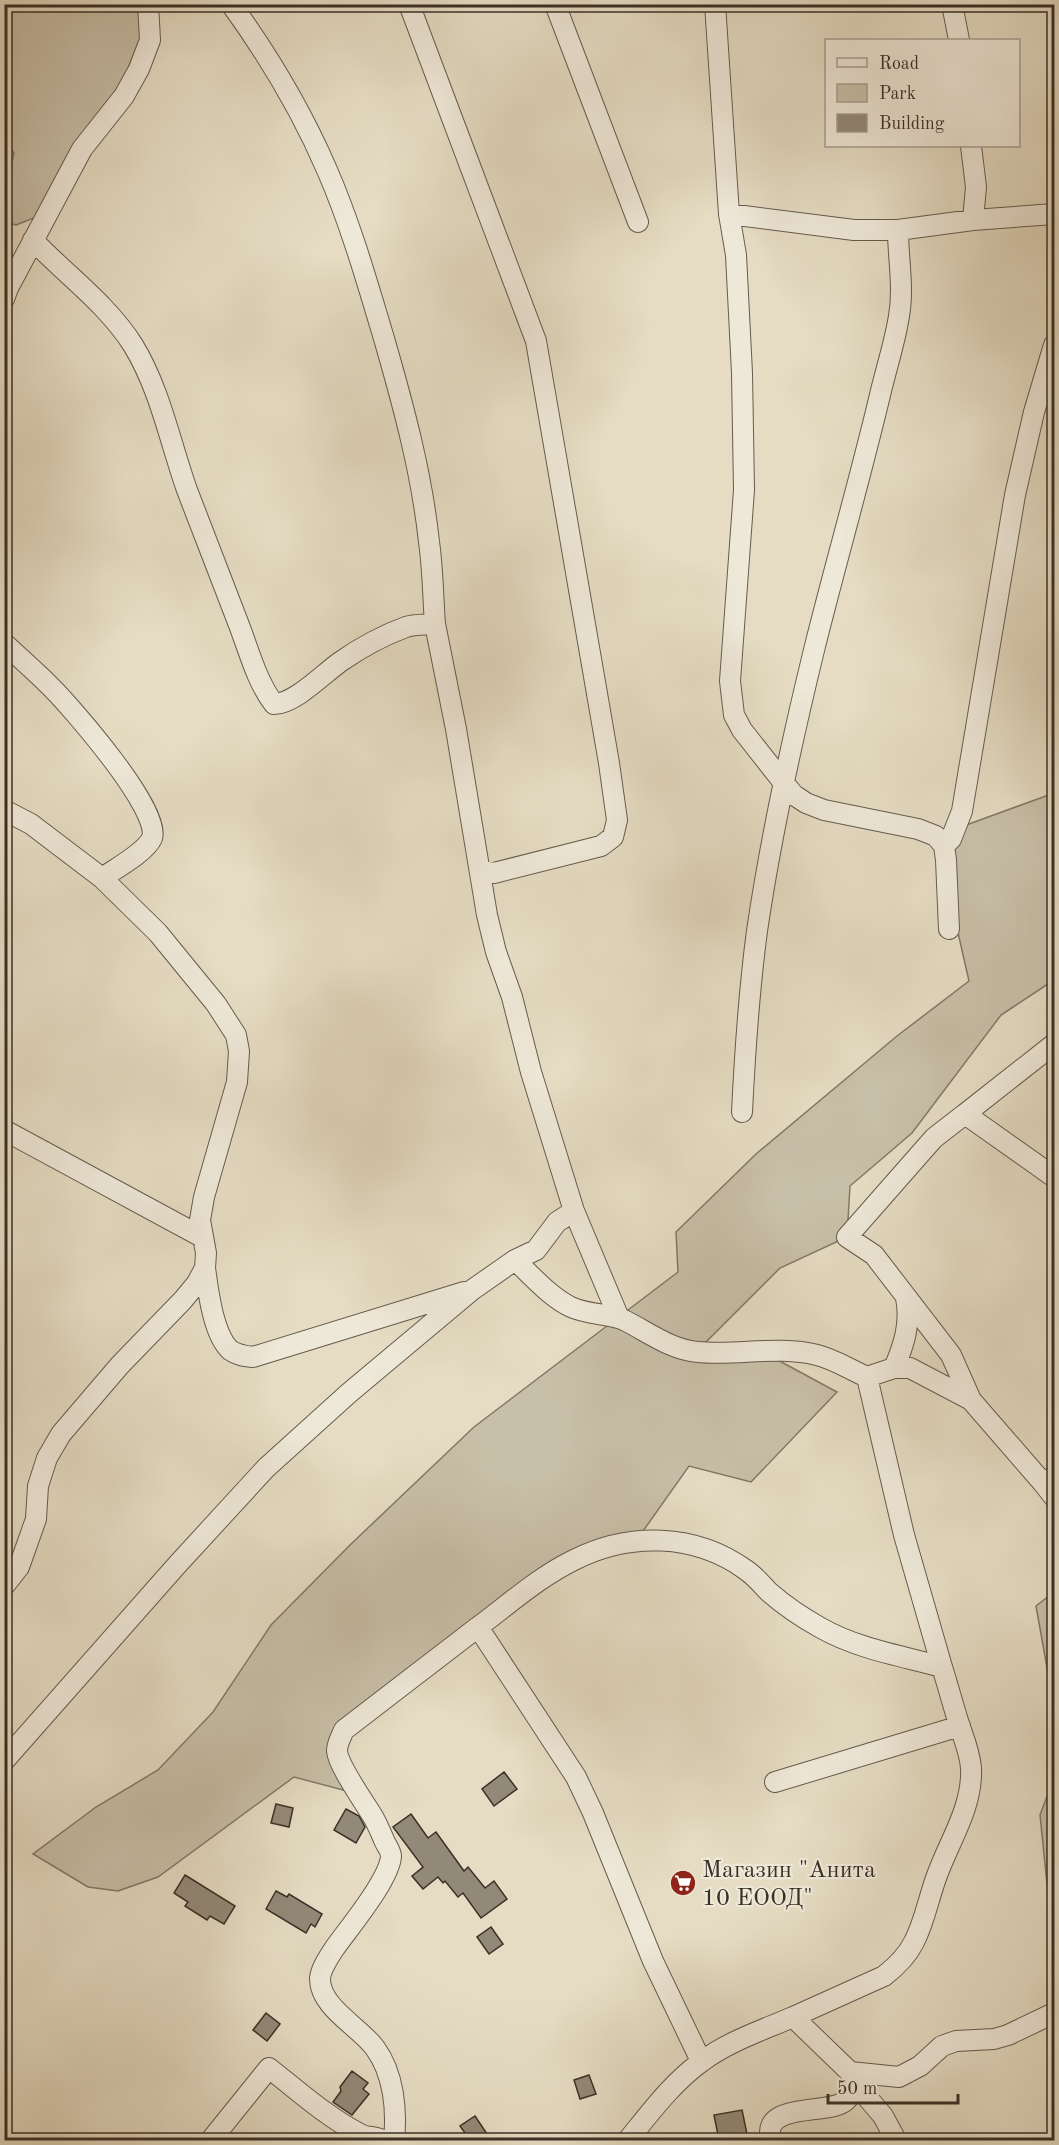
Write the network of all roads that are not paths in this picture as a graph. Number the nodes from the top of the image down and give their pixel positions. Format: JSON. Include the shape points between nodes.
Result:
{"nodes":[{"id":1,"x":148,"y":4,"type":"edge"},
{"id":2,"x":231,"y":4,"type":"edge"},
{"id":3,"x":409,"y":4,"type":"edge"},
{"id":4,"x":555,"y":4,"type":"edge"},
{"id":5,"x":715,"y":4,"type":"edge"},
{"id":6,"x":952,"y":4,"type":"edge"},
{"id":7,"x":959,"y":39,"type":"edge"},
{"id":8,"x":971,"y":147,"type":"edge"},
{"id":9,"x":729,"y":214,"type":"junction"},
{"id":10,"x":1054,"y":214,"type":"edge"},
{"id":11,"x":973,"y":220,"type":"junction"},
{"id":12,"x":638,"y":222,"type":"dead end"},
{"id":13,"x":898,"y":230,"type":"junction"},
{"id":14,"x":33,"y":240,"type":"junction"},
{"id":15,"x":4,"y":299,"type":"edge"},
{"id":16,"x":1054,"y":345,"type":"edge"},
{"id":17,"x":435,"y":624,"type":"junction"},
{"id":18,"x":4,"y":643,"type":"edge"},
{"id":19,"x":783,"y":782,"type":"junction"},
{"id":20,"x":4,"y":810,"type":"edge"},
{"id":21,"x":944,"y":846,"type":"junction"},
{"id":22,"x":481,"y":871,"type":"junction"},
{"id":23,"x":102,"y":878,"type":"junction"},
{"id":24,"x":949,"y":929,"type":"dead end"},
{"id":25,"x":1054,"y":1044,"type":"edge"},
{"id":26,"x":742,"y":1112,"type":"dead end"},
{"id":27,"x":965,"y":1114,"type":"junction"},
{"id":28,"x":4,"y":1130,"type":"edge"},
{"id":29,"x":1054,"y":1177,"type":"edge"},
{"id":30,"x":574,"y":1211,"type":"junction"},
{"id":31,"x":202,"y":1237,"type":"junction"},
{"id":32,"x":515,"y":1260,"type":"junction"},
{"id":33,"x":205,"y":1268,"type":"junction"},
{"id":34,"x":472,"y":1290,"type":"junction"},
{"id":35,"x":905,"y":1295,"type":"junction"},
{"id":36,"x":619,"y":1318,"type":"junction"},
{"id":37,"x":894,"y":1368,"type":"junction"},
{"id":38,"x":867,"y":1377,"type":"junction"},
{"id":39,"x":971,"y":1400,"type":"junction"},
{"id":40,"x":1051,"y":1486,"type":"edge"},
{"id":41,"x":4,"y":1586,"type":"edge"},
{"id":42,"x":478,"y":1627,"type":"junction"},
{"id":43,"x":942,"y":1667,"type":"junction"},
{"id":44,"x":960,"y":1726,"type":"junction"},
{"id":45,"x":4,"y":1761,"type":"edge"},
{"id":46,"x":775,"y":1782,"type":"dead end"},
{"id":47,"x":1054,"y":2013,"type":"edge"},
{"id":48,"x":793,"y":2018,"type":"junction"},
{"id":49,"x":701,"y":2061,"type":"junction"},
{"id":50,"x":853,"y":2077,"type":"junction"},
{"id":51,"x":211,"y":2140,"type":"edge"},
{"id":52,"x":382,"y":2140,"type":"edge"},
{"id":53,"x":394,"y":2140,"type":"edge"},
{"id":54,"x":628,"y":2140,"type":"edge"},
{"id":55,"x":771,"y":2140,"type":"edge"},
{"id":56,"x":896,"y":2140,"type":"edge"}],
"edges":[{"from":1,"to":14,"type":"street","via":[[150,40],[139,69],[124,96],[82,149]]},
{"from":2,"to":17,"type":"street","via":[[312,136],[361,264],[397,385],[419,482],[429,543]]},
{"from":3,"to":22,"type":"street","via":[[536,341],[617,820],[614,837],[601,846],[494,873]]},
{"from":4,"to":12,"type":"street"},
{"from":5,"to":9,"type":"street"},
{"from":6,"to":7,"type":"street"},
{"from":8,"to":11,"type":"street","via":[[976,187]]},
{"from":9,"to":13,"type":"street","via":[[854,230]]},
{"from":9,"to":19,"type":"street","via":[[736,255],[744,490],[731,700],[742,730]]},
{"from":10,"to":11,"type":"street"},
{"from":11,"to":13,"type":"street"},
{"from":13,"to":19,"type":"street","via":[[899,314]]},
{"from":14,"to":15,"type":"street"},
{"from":14,"to":17,"type":"street","via":[[118,324],[145,367],[228,597],[274,704],[294,699],[308,685],[374,642],[408,626]]},
{"from":16,"to":21,"type":"street","via":[[1017,485],[962,811],[951,839]]},
{"from":17,"to":22,"type":"street"},
{"from":18,"to":23,"type":"street","via":[[52,688],[95,737],[149,815],[154,830],[152,839]]},
{"from":19,"to":21,"type":"street","via":[[806,803],[918,829],[936,836]]},
{"from":19,"to":26,"type":"street","via":[[757,931],[745,1037]]},
{"from":20,"to":23,"type":"street","via":[[32,824]]},
{"from":21,"to":24,"type":"street"},
{"from":22,"to":30,"type":"street","via":[[496,952]]},
{"from":23,"to":31,"type":"street","via":[[158,933],[236,1035],[237,1082],[204,1197]]},
{"from":25,"to":27,"type":"street"},
{"from":27,"to":29,"type":"street"},
{"from":27,"to":35,"type":"street","via":[[934,1138],[847,1238],[874,1255]]},
{"from":28,"to":31,"type":"street"},
{"from":30,"to":32,"type":"street","via":[[557,1222],[536,1250]]},
{"from":30,"to":36,"type":"street"},
{"from":31,"to":33,"type":"street"},
{"from":32,"to":34,"type":"street"},
{"from":32,"to":36,"type":"street","via":[[570,1307]]},
{"from":33,"to":34,"type":"street","via":[[216,1322],[229,1349],[240,1356],[253,1357]]},
{"from":33,"to":41,"type":"street","via":[[183,1300],[61,1434],[47,1458],[38,1486],[36,1520],[19,1567]]},
{"from":34,"to":45,"type":"street","via":[[266,1468]]},
{"from":35,"to":37,"type":"street","via":[[909,1312],[904,1346]]},
{"from":35,"to":39,"type":"street","via":[[951,1355]]},
{"from":36,"to":38,"type":"street","via":[[666,1343],[696,1352],[818,1355]]},
{"from":37,"to":38,"type":"street"},
{"from":37,"to":39,"type":"street","via":[[910,1368]]},
{"from":38,"to":43,"type":"street","via":[[904,1535]]},
{"from":39,"to":40,"type":"street"},
{"from":42,"to":43,"type":"street","via":[[539,1580],[574,1559],[614,1544],[656,1539],[705,1548],[726,1558],[747,1570],[800,1615],[845,1640]]},
{"from":42,"to":49,"type":"street","via":[[576,1777],[653,1961]]},
{"from":42,"to":53,"type":"street","via":[[344,1730],[338,1741],[337,1753],[391,1854],[380,1882],[327,1960],[320,1978],[330,2004],[377,2050],[393,2094]]},
{"from":43,"to":44,"type":"street"},
{"from":44,"to":46,"type":"street"},
{"from":44,"to":48,"type":"street","via":[[971,1769],[968,1802],[906,1956],[884,1976]]},
{"from":47,"to":50,"type":"street","via":[[1008,2035],[942,2046],[920,2066],[898,2077]]},
{"from":48,"to":49,"type":"street"},
{"from":48,"to":50,"type":"street"},
{"from":49,"to":54,"type":"street","via":[[670,2090]]},
{"from":50,"to":55,"type":"street","via":[[851,2095],[842,2103],[787,2114],[771,2127]]},
{"from":50,"to":56,"type":"street"},
{"from":51,"to":52,"type":"street","via":[[269,2068],[362,2136]]}]}
